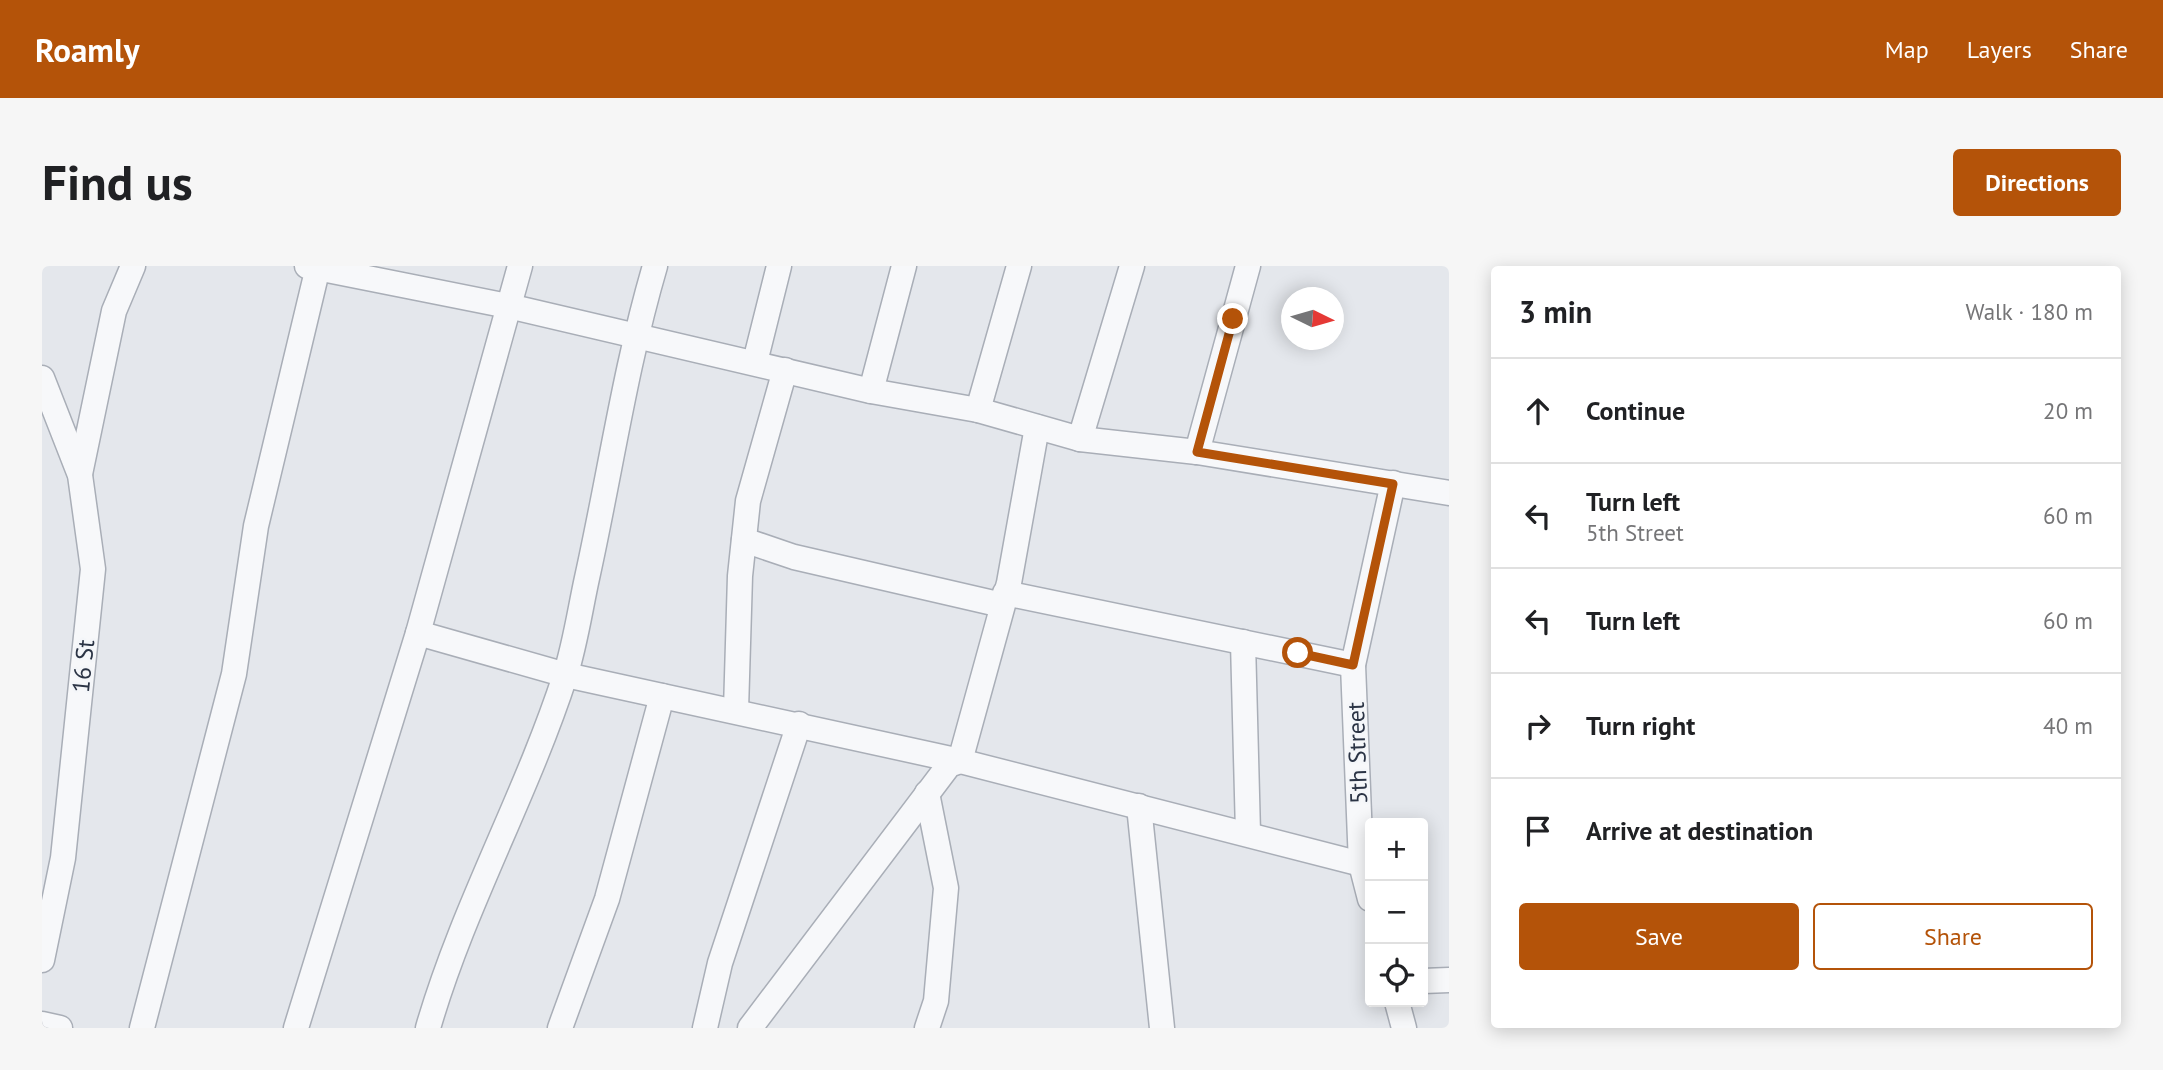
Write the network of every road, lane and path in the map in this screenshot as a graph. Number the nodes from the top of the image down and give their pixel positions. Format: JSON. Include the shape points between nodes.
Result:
{"nodes":[{"id":1,"x":134,"y":266,"type":"edge"},
{"id":2,"x":520,"y":266,"type":"edge"},
{"id":3,"x":655,"y":266,"type":"edge"},
{"id":4,"x":779,"y":266,"type":"edge"},
{"id":5,"x":904,"y":266,"type":"edge"},
{"id":6,"x":1018,"y":266,"type":"edge"},
{"id":7,"x":1132,"y":266,"type":"edge"},
{"id":8,"x":1248,"y":266,"type":"edge"},
{"id":9,"x":312,"y":267,"type":"edge"},
{"id":10,"x":508,"y":306,"type":"junction"},
{"id":11,"x":635,"y":337,"type":"junction"},
{"id":12,"x":755,"y":362,"type":"junction"},
{"id":13,"x":785,"y":370,"type":"junction"},
{"id":14,"x":42,"y":378,"type":"edge"},
{"id":15,"x":871,"y":391,"type":"junction"},
{"id":16,"x":978,"y":410,"type":"junction"},
{"id":17,"x":1037,"y":427,"type":"junction"},
{"id":18,"x":1080,"y":439,"type":"junction"},
{"id":19,"x":1197,"y":452,"type":"junction"},
{"id":20,"x":80,"y":475,"type":"junction"},
{"id":21,"x":1393,"y":484,"type":"junction"},
{"id":22,"x":1449,"y":493,"type":"edge"},
{"id":23,"x":744,"y":540,"type":"junction"},
{"id":24,"x":1004,"y":599,"type":"junction"},
{"id":25,"x":418,"y":633,"type":"junction"},
{"id":26,"x":1243,"y":642,"type":"junction"},
{"id":27,"x":1353,"y":665,"type":"junction"},
{"id":28,"x":566,"y":675,"type":"junction"},
{"id":29,"x":662,"y":696,"type":"junction"},
{"id":30,"x":736,"y":710,"type":"junction"},
{"id":31,"x":799,"y":724,"type":"junction"},
{"id":32,"x":960,"y":761,"type":"junction"},
{"id":33,"x":927,"y":793,"type":"junction"},
{"id":34,"x":1139,"y":806,"type":"junction"},
{"id":35,"x":1248,"y":833,"type":"junction"},
{"id":36,"x":1361,"y":864,"type":"junction"},
{"id":37,"x":1365,"y":881,"type":"edge"},
{"id":38,"x":42,"y":960,"type":"edge"},
{"id":39,"x":1449,"y":980,"type":"edge"},
{"id":40,"x":1428,"y":981,"type":"edge"},
{"id":41,"x":1398,"y":1007,"type":"edge"},
{"id":42,"x":42,"y":1024,"type":"edge"},
{"id":43,"x":60,"y":1028,"type":"edge"},
{"id":44,"x":142,"y":1028,"type":"edge"},
{"id":45,"x":296,"y":1028,"type":"edge"},
{"id":46,"x":428,"y":1028,"type":"edge"},
{"id":47,"x":561,"y":1028,"type":"edge"},
{"id":48,"x":705,"y":1028,"type":"edge"},
{"id":49,"x":750,"y":1028,"type":"edge"},
{"id":50,"x":927,"y":1028,"type":"edge"},
{"id":51,"x":1162,"y":1028,"type":"edge"},
{"id":52,"x":1404,"y":1028,"type":"edge"}],
"edges":[{"from":1,"to":20,"type":"street","via":[[114,311]]},
{"from":2,"to":10,"type":"street"},
{"from":3,"to":11,"type":"street"},
{"from":4,"to":12,"type":"street"},
{"from":5,"to":15,"type":"street"},
{"from":6,"to":16,"type":"street"},
{"from":7,"to":18,"type":"street"},
{"from":8,"to":19,"type":"street"},
{"from":9,"to":10,"type":"street"},
{"from":9,"to":44,"type":"street","via":[[256,526],[234,674]]},
{"from":10,"to":11,"type":"street"},
{"from":10,"to":25,"type":"street"},
{"from":11,"to":12,"type":"street"},
{"from":11,"to":28,"type":"street"},
{"from":12,"to":13,"type":"street"},
{"from":13,"to":15,"type":"street"},
{"from":13,"to":23,"type":"street","via":[[754,478]]},
{"from":14,"to":20,"type":"street","name":"16 St"},
{"from":15,"to":16,"type":"street"},
{"from":16,"to":17,"type":"street"},
{"from":17,"to":18,"type":"street"},
{"from":17,"to":24,"type":"street"},
{"from":18,"to":19,"type":"street"},
{"from":19,"to":21,"type":"street"},
{"from":20,"to":38,"type":"street","name":"16 St","via":[[93,569],[63,858]]},
{"from":21,"to":22,"type":"street"},
{"from":21,"to":27,"type":"street","name":"5th Street"},
{"from":23,"to":24,"type":"street","via":[[794,557]]},
{"from":23,"to":30,"type":"street"},
{"from":24,"to":26,"type":"street"},
{"from":24,"to":32,"type":"street"},
{"from":25,"to":28,"type":"street"},
{"from":25,"to":45,"type":"street"},
{"from":26,"to":27,"type":"street"},
{"from":26,"to":35,"type":"street"},
{"from":27,"to":36,"type":"street","name":"5th Street"},
{"from":28,"to":29,"type":"street"},
{"from":28,"to":46,"type":"street"},
{"from":29,"to":30,"type":"street"},
{"from":29,"to":47,"type":"street","via":[[607,899]]},
{"from":30,"to":31,"type":"street"},
{"from":31,"to":32,"type":"street"},
{"from":31,"to":48,"type":"street","via":[[720,963]]},
{"from":32,"to":33,"type":"street","via":[[949,765]]},
{"from":32,"to":34,"type":"street"},
{"from":33,"to":49,"type":"street"},
{"from":33,"to":50,"type":"street","via":[[946,888],[936,1001]]},
{"from":34,"to":35,"type":"street"},
{"from":34,"to":51,"type":"street"},
{"from":35,"to":36,"type":"street"},
{"from":36,"to":37,"type":"street","name":"5th Street"},
{"from":39,"to":40,"type":"street"},
{"from":41,"to":52,"type":"street"},
{"from":42,"to":43,"type":"street"}]}
